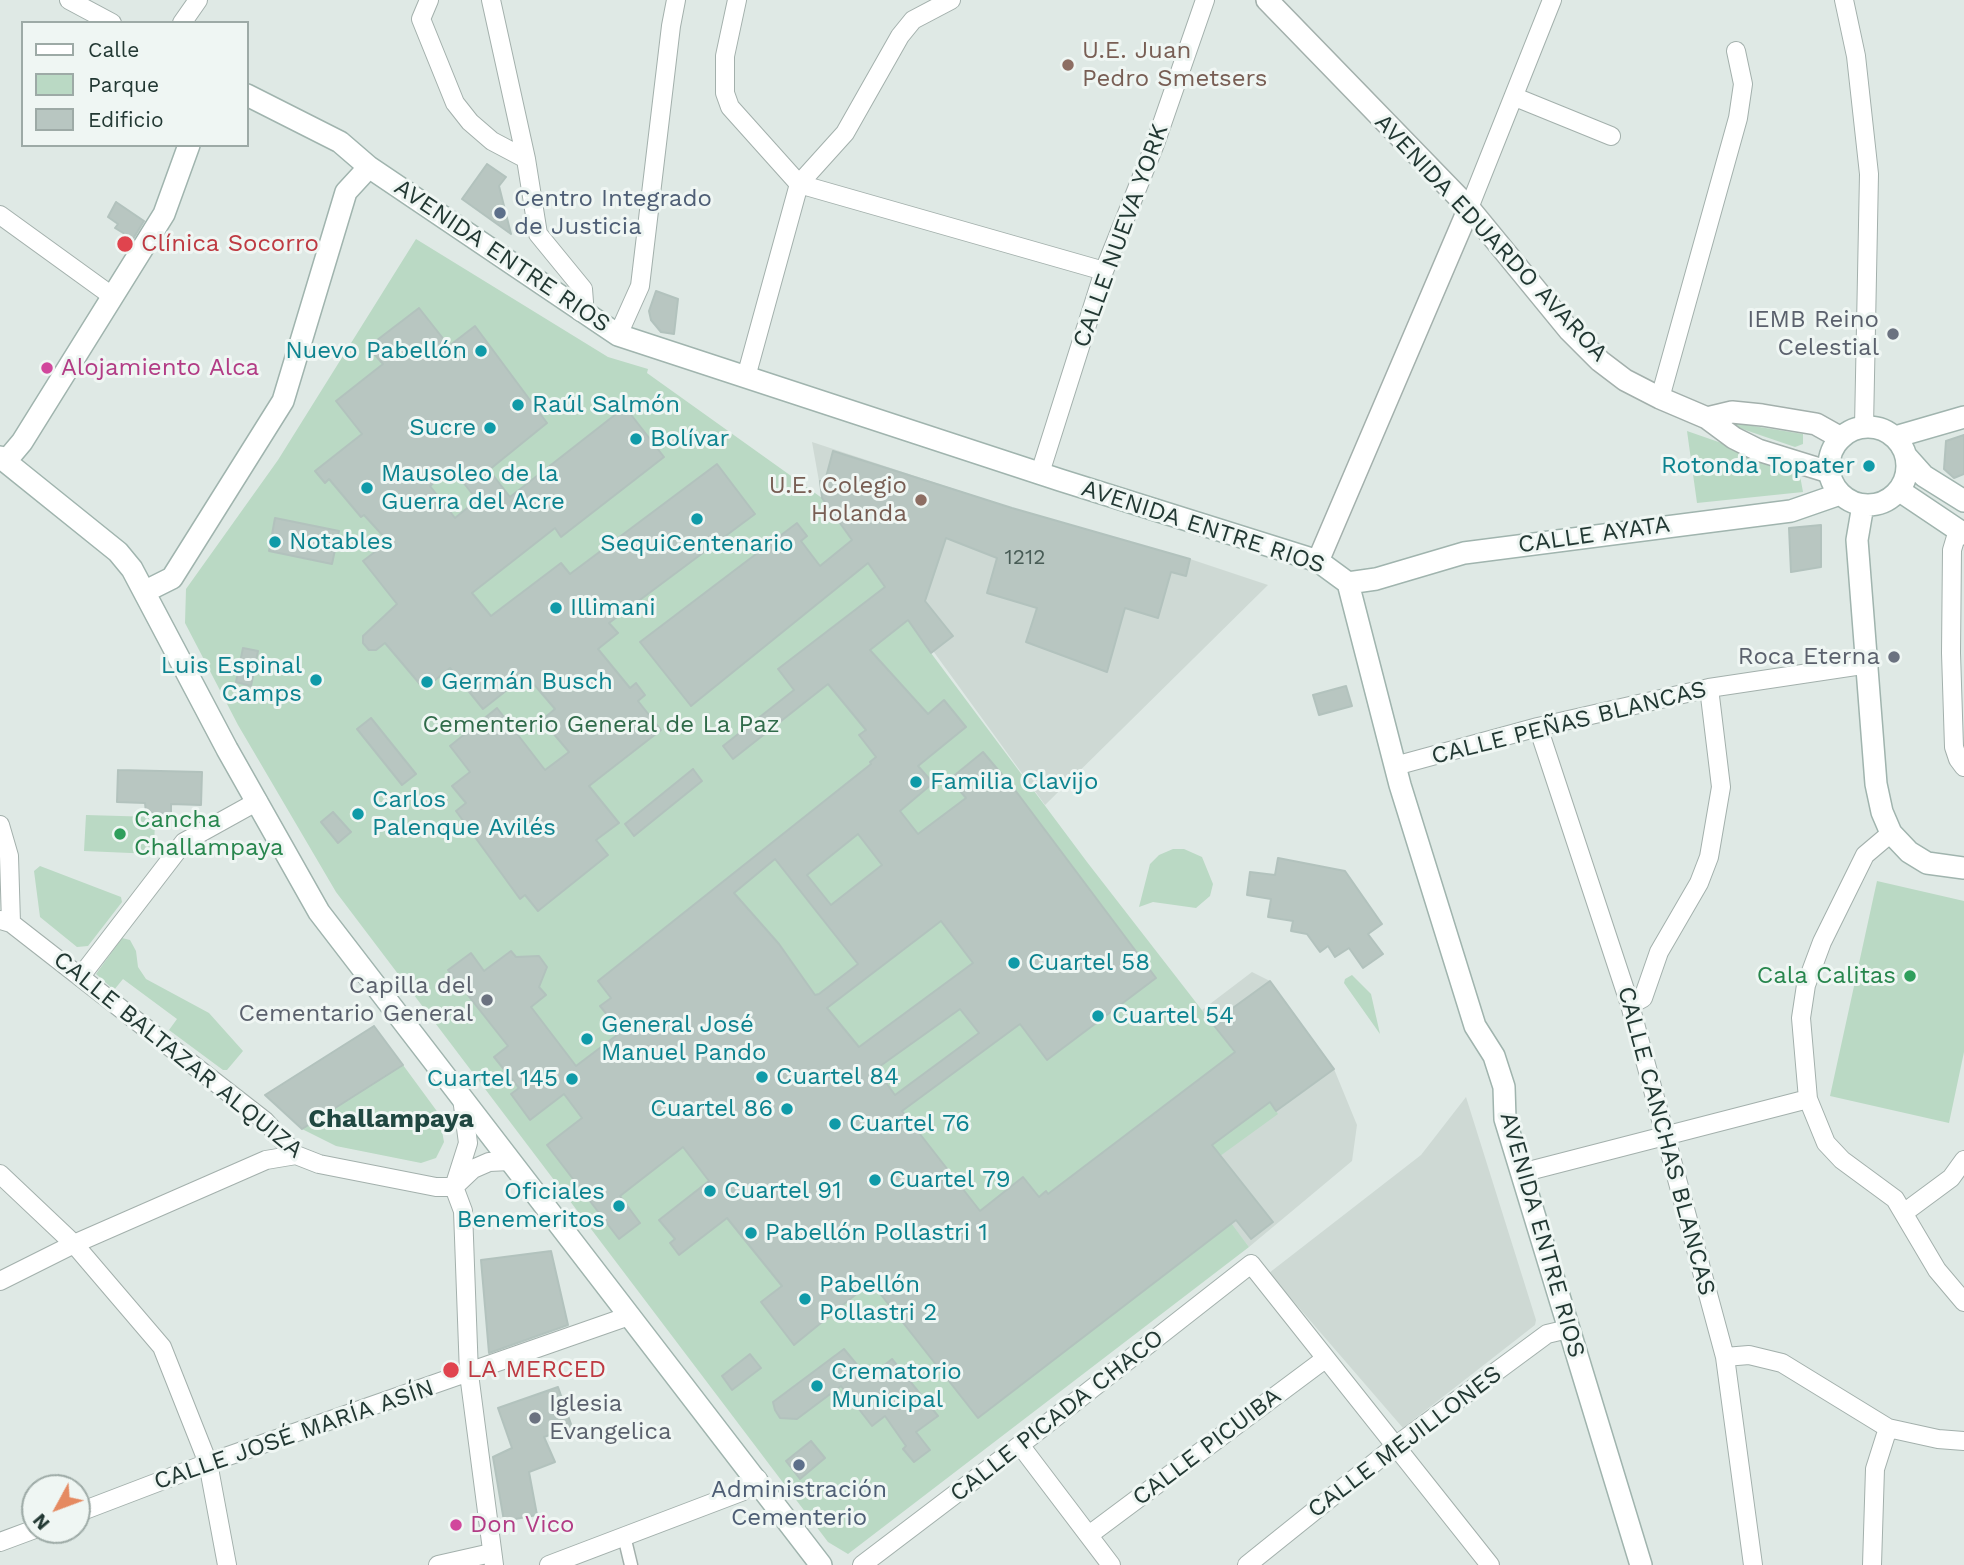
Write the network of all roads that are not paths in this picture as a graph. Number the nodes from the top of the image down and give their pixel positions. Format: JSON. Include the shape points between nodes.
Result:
{"nodes":[{"id":1,"x":69,"y":0,"type":"edge"},
{"id":2,"x":198,"y":0,"type":"edge"},
{"id":3,"x":429,"y":0,"type":"edge"},
{"id":4,"x":491,"y":0,"type":"edge"},
{"id":5,"x":677,"y":0,"type":"edge"},
{"id":6,"x":737,"y":0,"type":"edge"},
{"id":7,"x":951,"y":0,"type":"edge"},
{"id":8,"x":1205,"y":0,"type":"edge"},
{"id":9,"x":1267,"y":0,"type":"edge"},
{"id":10,"x":1552,"y":0,"type":"edge"},
{"id":11,"x":1843,"y":0,"type":"edge"},
{"id":12,"x":108,"y":21,"type":"edge"},
{"id":13,"x":183,"y":21,"type":"edge"},
{"id":14,"x":1736,"y":51,"type":"dead end"},
{"id":15,"x":248,"y":96,"type":"edge"},
{"id":16,"x":1515,"y":97,"type":"junction"},
{"id":17,"x":1611,"y":136,"type":"dead end"},
{"id":18,"x":188,"y":147,"type":"edge"},
{"id":19,"x":526,"y":159,"type":"junction"},
{"id":20,"x":369,"y":167,"type":"junction"},
{"id":21,"x":799,"y":184,"type":"junction"},
{"id":22,"x":1469,"y":208,"type":"junction"},
{"id":23,"x":0,"y":215,"type":"edge"},
{"id":24,"x":1104,"y":271,"type":"junction"},
{"id":25,"x":112,"y":296,"type":"junction"},
{"id":26,"x":580,"y":312,"type":"junction"},
{"id":27,"x":618,"y":335,"type":"junction"},
{"id":28,"x":746,"y":377,"type":"junction"},
{"id":29,"x":1660,"y":398,"type":"junction"},
{"id":30,"x":1964,"y":417,"type":"edge"},
{"id":31,"x":1707,"y":418,"type":"junction"},
{"id":32,"x":1864,"y":427,"type":"junction"},
{"id":33,"x":1895,"y":437,"type":"junction"},
{"id":34,"x":1841,"y":438,"type":"junction"},
{"id":35,"x":1907,"y":457,"type":"junction"},
{"id":36,"x":3,"y":459,"type":"edge"},
{"id":37,"x":1829,"y":472,"type":"junction"},
{"id":38,"x":1040,"y":473,"type":"junction"},
{"id":39,"x":1900,"y":491,"type":"junction"},
{"id":40,"x":1840,"y":494,"type":"junction"},
{"id":41,"x":1964,"y":501,"type":"edge"},
{"id":42,"x":1863,"y":505,"type":"junction"},
{"id":43,"x":1961,"y":532,"type":"edge"},
{"id":44,"x":1318,"y":561,"type":"junction"},
{"id":45,"x":1348,"y":583,"type":"junction"},
{"id":46,"x":146,"y":591,"type":"junction"},
{"id":47,"x":1869,"y":664,"type":"junction"},
{"id":48,"x":1709,"y":688,"type":"junction"},
{"id":49,"x":1538,"y":727,"type":"junction"},
{"id":50,"x":1395,"y":765,"type":"junction"},
{"id":51,"x":1964,"y":767,"type":"edge"},
{"id":52,"x":258,"y":801,"type":"junction"},
{"id":53,"x":0,"y":825,"type":"edge"},
{"id":54,"x":1891,"y":833,"type":"junction"},
{"id":55,"x":1964,"y":868,"type":"edge"},
{"id":56,"x":4,"y":924,"type":"edge"},
{"id":57,"x":81,"y":976,"type":"junction"},
{"id":58,"x":1630,"y":1005,"type":"junction"},
{"id":59,"x":462,"y":1095,"type":"junction"},
{"id":60,"x":1808,"y":1099,"type":"junction"},
{"id":61,"x":1664,"y":1136,"type":"junction"},
{"id":62,"x":296,"y":1155,"type":"junction"},
{"id":63,"x":1964,"y":1160,"type":"edge"},
{"id":64,"x":510,"y":1161,"type":"junction"},
{"id":65,"x":1521,"y":1172,"type":"junction"},
{"id":66,"x":0,"y":1174,"type":"edge"},
{"id":67,"x":454,"y":1187,"type":"junction"},
{"id":68,"x":1905,"y":1212,"type":"junction"},
{"id":69,"x":74,"y":1244,"type":"junction"},
{"id":70,"x":0,"y":1281,"type":"edge"},
{"id":71,"x":1964,"y":1302,"type":"edge"},
{"id":72,"x":629,"y":1316,"type":"junction"},
{"id":73,"x":1568,"y":1329,"type":"junction"},
{"id":74,"x":1725,"y":1357,"type":"junction"},
{"id":75,"x":1325,"y":1359,"type":"junction"},
{"id":76,"x":469,"y":1374,"type":"junction"},
{"id":77,"x":1888,"y":1428,"type":"junction"},
{"id":78,"x":1964,"y":1441,"type":"edge"},
{"id":79,"x":1020,"y":1446,"type":"junction"},
{"id":80,"x":1394,"y":1447,"type":"junction"},
{"id":81,"x":208,"y":1463,"type":"junction"},
{"id":82,"x":758,"y":1479,"type":"junction"},
{"id":83,"x":91,"y":1508,"type":"edge"},
{"id":84,"x":21,"y":1534,"type":"edge"},
{"id":85,"x":1089,"y":1535,"type":"junction"},
{"id":86,"x":624,"y":1536,"type":"junction"},
{"id":87,"x":0,"y":1542,"type":"edge"},
{"id":88,"x":1270,"y":1558,"type":"edge"},
{"id":89,"x":492,"y":1559,"type":"edge"},
{"id":90,"x":227,"y":1565,"type":"edge"},
{"id":91,"x":438,"y":1565,"type":"edge"},
{"id":92,"x":549,"y":1565,"type":"edge"},
{"id":93,"x":631,"y":1565,"type":"edge"},
{"id":94,"x":821,"y":1565,"type":"edge"},
{"id":95,"x":862,"y":1565,"type":"edge"},
{"id":96,"x":1111,"y":1565,"type":"edge"},
{"id":97,"x":1247,"y":1565,"type":"edge"},
{"id":98,"x":1490,"y":1565,"type":"edge"},
{"id":99,"x":1641,"y":1565,"type":"edge"},
{"id":100,"x":1753,"y":1565,"type":"edge"},
{"id":101,"x":1872,"y":1565,"type":"edge"}],
"edges":[{"from":1,"to":12,"type":"street"},
{"from":2,"to":13,"type":"street"},
{"from":3,"to":19,"type":"street","via":[[422,19],[455,103],[492,141]]},
{"from":4,"to":19,"type":"street"},
{"from":5,"to":27,"type":"street","via":[[640,286]]},
{"from":6,"to":21,"type":"street","via":[[725,56],[725,93],[730,107]]},
{"from":7,"to":21,"type":"street","via":[[906,28],[845,133]]},
{"from":8,"to":24,"type":"street","name":"CALLE NUEVA YORK","via":[[1156,144]]},
{"from":9,"to":22,"type":"main road","name":"AVENIDA EDUARDO AVAROA"},
{"from":10,"to":16,"type":"street"},
{"from":11,"to":32,"type":"street","via":[[1856,56],[1869,174]]},
{"from":14,"to":29,"type":"street","via":[[1743,84],[1738,118]]},
{"from":15,"to":20,"type":"main road","name":"AVENIDA ENTRE RIOS","via":[[340,142]]},
{"from":16,"to":17,"type":"street"},
{"from":16,"to":22,"type":"street"},
{"from":18,"to":25,"type":"main road","via":[[164,214]]},
{"from":19,"to":26,"type":"street","via":[[538,234],[583,289]]},
{"from":20,"to":26,"type":"main road","name":"AVENIDA ENTRE RIOS"},
{"from":20,"to":46,"type":"main road","via":[[346,192],[283,401],[172,578]]},
{"from":21,"to":24,"type":"street"},
{"from":21,"to":28,"type":"street"},
{"from":22,"to":29,"type":"main road","name":"AVENIDA EDUARDO AVAROA","via":[[1600,361]]},
{"from":22,"to":44,"type":"main road"},
{"from":23,"to":25,"type":"street"},
{"from":24,"to":38,"type":"street","name":"CALLE NUEVA YORK"},
{"from":25,"to":36,"type":"main road","via":[[22,442]]},
{"from":26,"to":27,"type":"main road","name":"AVENIDA ENTRE RIOS"},
{"from":27,"to":28,"type":"main road","name":"AVENIDA ENTRE RIOS"},
{"from":28,"to":38,"type":"main road","name":"AVENIDA ENTRE RIOS"},
{"from":29,"to":31,"type":"main road","name":"AVENIDA EDUARDO AVAROA"},
{"from":30,"to":33,"type":"main road"},
{"from":31,"to":34,"type":"main road","via":[[1732,412],[1772,416],[1816,424]]},
{"from":31,"to":37,"type":"main road","name":"AVENIDA EDUARDO AVAROA","via":[[1758,450]]},
{"from":32,"to":33,"type":"main road"},
{"from":32,"to":34,"type":"main road"},
{"from":33,"to":35,"type":"main road"},
{"from":34,"to":37,"type":"main road","via":[[1830,457]]},
{"from":35,"to":39,"type":"main road","via":[[1907,475]]},
{"from":35,"to":41,"type":"main road","via":[[1924,476]]},
{"from":36,"to":46,"type":"main road","via":[[118,552]]},
{"from":37,"to":40,"type":"main road"},
{"from":38,"to":44,"type":"main road","name":"AVENIDA ENTRE RIOS"},
{"from":39,"to":42,"type":"main road","via":[[1884,503]]},
{"from":39,"to":43,"type":"main road"},
{"from":40,"to":42,"type":"main road"},
{"from":40,"to":45,"type":"main road","name":"CALLE AYATA","via":[[1791,511],[1464,553]]},
{"from":42,"to":47,"type":"main road","via":[[1857,540]]},
{"from":43,"to":51,"type":"street","via":[[1952,550],[1951,653],[1954,747]]},
{"from":44,"to":45,"type":"main road","name":"AVENIDA ENTRE RIOS"},
{"from":45,"to":50,"type":"main road","name":"AVENIDA ENTRE RIOS"},
{"from":46,"to":52,"type":"main road"},
{"from":47,"to":48,"type":"street","name":"CALLE PEÑAS BLANCAS"},
{"from":47,"to":54,"type":"main road","via":[[1876,784]]},
{"from":48,"to":49,"type":"street","name":"CALLE PEÑAS BLANCAS"},
{"from":48,"to":58,"type":"street","via":[[1721,787],[1709,857],[1659,952],[1643,998]]},
{"from":49,"to":50,"type":"street","name":"CALLE PEÑAS BLANCAS"},
{"from":49,"to":58,"type":"street","name":"CALLE CANCHAS BLANCAS"},
{"from":50,"to":65,"type":"main road","name":"AVENIDA ENTRE RIOS","via":[[1475,1026],[1494,1056],[1505,1119]]},
{"from":52,"to":57,"type":"street","via":[[184,842]]},
{"from":52,"to":59,"type":"main road","via":[[319,912]]},
{"from":53,"to":56,"type":"street","via":[[9,856]]},
{"from":54,"to":55,"type":"main road","via":[[1927,863]]},
{"from":54,"to":60,"type":"street","via":[[1866,855],[1806,985],[1801,1018]]},
{"from":56,"to":57,"type":"street","name":"CALLE BALTAZAR ALQUIZA"},
{"from":57,"to":62,"type":"street","name":"CALLE BALTAZAR ALQUIZA","via":[[265,1121]]},
{"from":58,"to":61,"type":"street","name":"CALLE CANCHAS BLANCAS"},
{"from":59,"to":64,"type":"main road"},
{"from":59,"to":67,"type":"street","via":[[468,1143]]},
{"from":60,"to":61,"type":"street"},
{"from":60,"to":68,"type":"street","via":[[1826,1143]]},
{"from":61,"to":65,"type":"street"},
{"from":61,"to":74,"type":"street","name":"CALLE CANCHAS BLANCAS"},
{"from":62,"to":67,"type":"street","name":"CALLE BALTAZAR ALQUIZA","via":[[319,1164]]},
{"from":62,"to":69,"type":"street","via":[[266,1160]]},
{"from":63,"to":68,"type":"street","via":[[1951,1178]]},
{"from":64,"to":67,"type":"street","via":[[473,1169]]},
{"from":64,"to":72,"type":"main road"},
{"from":65,"to":73,"type":"main road","name":"AVENIDA ENTRE RIOS"},
{"from":66,"to":69,"type":"street"},
{"from":67,"to":76,"type":"street","via":[[463,1211]]},
{"from":68,"to":71,"type":"street","via":[[1937,1270]]},
{"from":69,"to":70,"type":"street"},
{"from":69,"to":81,"type":"street","via":[[162,1347]]},
{"from":72,"to":76,"type":"street","name":"CALLE JOSÉ MARÍA ASÍN"},
{"from":72,"to":82,"type":"main road"},
{"from":73,"to":80,"type":"street","name":"CALLE MEJILLONES","via":[[1547,1334]]},
{"from":73,"to":99,"type":"main road","name":"AVENIDA ENTRE RIOS"},
{"from":74,"to":77,"type":"street","via":[[1749,1355],[1782,1363]]},
{"from":74,"to":100,"type":"street","name":"CALLE CANCHAS BLANCAS"},
{"from":75,"to":79,"type":"street","name":"CALLE PICADA CHACO","via":[[1251,1264]]},
{"from":75,"to":80,"type":"street"},
{"from":75,"to":85,"type":"street","name":"CALLE PICUIBA"},
{"from":76,"to":81,"type":"street","name":"CALLE JOSÉ MARÍA ASÍN"},
{"from":76,"to":89,"type":"street"},
{"from":77,"to":78,"type":"street"},
{"from":77,"to":101,"type":"street","via":[[1875,1469]]},
{"from":79,"to":85,"type":"street"},
{"from":79,"to":95,"type":"street","name":"CALLE PICADA CHACO"},
{"from":80,"to":88,"type":"street","name":"CALLE MEJILLONES"},
{"from":80,"to":98,"type":"street"},
{"from":81,"to":83,"type":"street","name":"CALLE JOSÉ MARÍA ASÍN"},
{"from":81,"to":90,"type":"street"},
{"from":82,"to":86,"type":"street","via":[[741,1492]]},
{"from":82,"to":94,"type":"main road"},
{"from":84,"to":87,"type":"street"},
{"from":85,"to":96,"type":"street"},
{"from":86,"to":92,"type":"street"},
{"from":86,"to":93,"type":"street"},
{"from":88,"to":97,"type":"street","name":"CALLE MEJILLONES"},
{"from":89,"to":91,"type":"street"}]}
